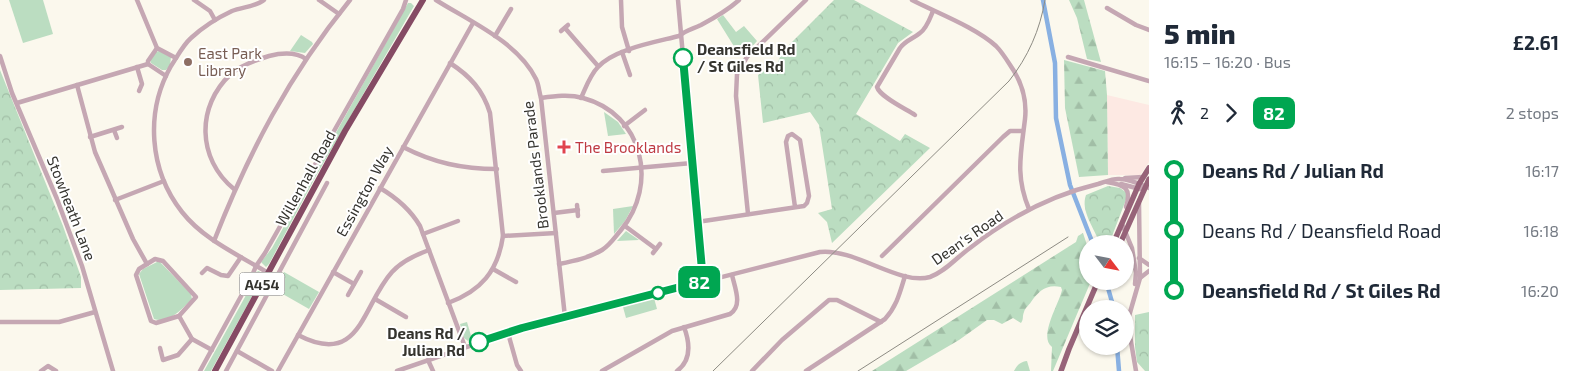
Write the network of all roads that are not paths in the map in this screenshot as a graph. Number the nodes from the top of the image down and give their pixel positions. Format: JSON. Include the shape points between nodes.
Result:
{"nodes":[{"id":1,"x":137,"y":0,"type":"edge"},
{"id":2,"x":194,"y":0,"type":"edge"},
{"id":3,"x":248,"y":0,"type":"edge"},
{"id":4,"x":264,"y":0,"type":"edge"},
{"id":5,"x":319,"y":0,"type":"edge"},
{"id":6,"x":350,"y":0,"type":"edge"},
{"id":7,"x":406,"y":0,"type":"edge"},
{"id":8,"x":436,"y":0,"type":"edge"},
{"id":9,"x":621,"y":0,"type":"edge"},
{"id":10,"x":678,"y":0,"type":"edge"},
{"id":11,"x":739,"y":0,"type":"edge"},
{"id":12,"x":806,"y":0,"type":"edge"},
{"id":13,"x":912,"y":0,"type":"edge"},
{"id":14,"x":421,"y":1,"type":"edge"},
{"id":15,"x":249,"y":6,"type":"junction"},
{"id":16,"x":1107,"y":8,"type":"dead end"},
{"id":17,"x":511,"y":9,"type":"dead end"},
{"id":18,"x":933,"y":11,"type":"junction"},
{"id":19,"x":339,"y":14,"type":"junction"},
{"id":20,"x":215,"y":20,"type":"junction"},
{"id":21,"x":472,"y":23,"type":"junction"},
{"id":22,"x":565,"y":28,"type":"dead end"},
{"id":23,"x":1149,"y":30,"type":"edge"},
{"id":24,"x":681,"y":34,"type":"junction"},
{"id":25,"x":495,"y":36,"type":"junction"},
{"id":26,"x":157,"y":48,"type":"junction"},
{"id":27,"x":629,"y":51,"type":"junction"},
{"id":28,"x":622,"y":52,"type":"junction"},
{"id":29,"x":0,"y":56,"type":"edge"},
{"id":30,"x":1068,"y":57,"type":"dead end"},
{"id":31,"x":176,"y":58,"type":"junction"},
{"id":32,"x":306,"y":59,"type":"junction"},
{"id":33,"x":450,"y":63,"type":"junction"},
{"id":34,"x":148,"y":64,"type":"junction"},
{"id":35,"x":598,"y":66,"type":"junction"},
{"id":36,"x":137,"y":67,"type":"junction"},
{"id":37,"x":630,"y":75,"type":"dead end"},
{"id":38,"x":166,"y":76,"type":"junction"},
{"id":39,"x":1149,"y":81,"type":"edge"},
{"id":40,"x":77,"y":85,"type":"junction"},
{"id":41,"x":140,"y":91,"type":"dead end"},
{"id":42,"x":541,"y":98,"type":"junction"},
{"id":43,"x":582,"y":98,"type":"junction"},
{"id":44,"x":17,"y":103,"type":"junction"},
{"id":45,"x":645,"y":110,"type":"dead end"},
{"id":46,"x":915,"y":115,"type":"dead end"},
{"id":47,"x":624,"y":126,"type":"junction"},
{"id":48,"x":122,"y":127,"type":"dead end"},
{"id":49,"x":114,"y":130,"type":"junction"},
{"id":50,"x":1023,"y":131,"type":"junction"},
{"id":51,"x":90,"y":137,"type":"junction"},
{"id":52,"x":117,"y":138,"type":"dead end"},
{"id":53,"x":404,"y":147,"type":"junction"},
{"id":54,"x":692,"y":163,"type":"junction"},
{"id":55,"x":641,"y":167,"type":"junction"},
{"id":56,"x":1149,"y":168,"type":"edge"},
{"id":57,"x":497,"y":169,"type":"junction"},
{"id":58,"x":603,"y":171,"type":"dead end"},
{"id":59,"x":1121,"y":178,"type":"junction"},
{"id":60,"x":1146,"y":178,"type":"edge"},
{"id":61,"x":164,"y":181,"type":"junction"},
{"id":62,"x":1106,"y":182,"type":"junction"},
{"id":63,"x":327,"y":183,"type":"dead end"},
{"id":64,"x":1114,"y":183,"type":"junction"},
{"id":65,"x":1143,"y":186,"type":"edge"},
{"id":66,"x":380,"y":188,"type":"junction"},
{"id":67,"x":234,"y":189,"type":"junction"},
{"id":68,"x":311,"y":193,"type":"junction"},
{"id":69,"x":320,"y":197,"type":"junction"},
{"id":70,"x":115,"y":200,"type":"junction"},
{"id":71,"x":1138,"y":202,"type":"junction"},
{"id":72,"x":796,"y":207,"type":"junction"},
{"id":73,"x":1028,"y":209,"type":"junction"},
{"id":74,"x":578,"y":210,"type":"dead end"},
{"id":75,"x":554,"y":213,"type":"junction"},
{"id":76,"x":748,"y":214,"type":"junction"},
{"id":77,"x":1132,"y":217,"type":"junction"},
{"id":78,"x":458,"y":221,"type":"dead end"},
{"id":79,"x":1123,"y":221,"type":"junction"},
{"id":80,"x":697,"y":222,"type":"junction"},
{"id":81,"x":1140,"y":223,"type":"junction"},
{"id":82,"x":625,"y":226,"type":"junction"},
{"id":83,"x":556,"y":233,"type":"junction"},
{"id":84,"x":1140,"y":233,"type":"junction"},
{"id":85,"x":423,"y":234,"type":"junction"},
{"id":86,"x":1125,"y":234,"type":"joint"},
{"id":87,"x":1117,"y":235,"type":"edge"},
{"id":88,"x":503,"y":236,"type":"junction"},
{"id":89,"x":214,"y":241,"type":"junction"},
{"id":90,"x":429,"y":250,"type":"junction"},
{"id":91,"x":1134,"y":251,"type":"junction"},
{"id":92,"x":653,"y":254,"type":"dead end"},
{"id":93,"x":882,"y":256,"type":"dead end"},
{"id":94,"x":240,"y":257,"type":"junction"},
{"id":95,"x":1139,"y":258,"type":"junction"},
{"id":96,"x":147,"y":264,"type":"junction"},
{"id":97,"x":202,"y":264,"type":"dead end"},
{"id":98,"x":559,"y":264,"type":"junction"},
{"id":99,"x":1149,"y":265,"type":"edge"},
{"id":100,"x":256,"y":266,"type":"junction"},
{"id":101,"x":207,"y":268,"type":"junction"},
{"id":102,"x":493,"y":269,"type":"junction"},
{"id":103,"x":1149,"y":271,"type":"edge"},
{"id":104,"x":333,"y":272,"type":"junction"},
{"id":105,"x":361,"y":272,"type":"dead end"},
{"id":106,"x":202,"y":273,"type":"dead end"},
{"id":107,"x":268,"y":273,"type":"junction"},
{"id":108,"x":732,"y":275,"type":"junction"},
{"id":109,"x":905,"y":276,"type":"junction"},
{"id":110,"x":1140,"y":278,"type":"junction"},
{"id":111,"x":703,"y":281,"type":"junction"},
{"id":112,"x":516,"y":282,"type":"dead end"},
{"id":113,"x":354,"y":284,"type":"junction"},
{"id":114,"x":1096,"y":290,"type":"edge"},
{"id":115,"x":1135,"y":291,"type":"junction"},
{"id":116,"x":348,"y":295,"type":"dead end"},
{"id":117,"x":374,"y":299,"type":"junction"},
{"id":118,"x":448,"y":303,"type":"junction"},
{"id":119,"x":95,"y":312,"type":"junction"},
{"id":120,"x":179,"y":316,"type":"junction"},
{"id":121,"x":406,"y":317,"type":"dead end"},
{"id":122,"x":565,"y":317,"type":"junction"},
{"id":123,"x":0,"y":322,"type":"edge"},
{"id":124,"x":881,"y":322,"type":"junction"},
{"id":125,"x":684,"y":327,"type":"junction"},
{"id":126,"x":508,"y":333,"type":"junction"},
{"id":127,"x":298,"y":335,"type":"junction"},
{"id":128,"x":192,"y":339,"type":"junction"},
{"id":129,"x":465,"y":347,"type":"junction"},
{"id":130,"x":160,"y":348,"type":"dead end"},
{"id":131,"x":212,"y":350,"type":"junction"},
{"id":132,"x":237,"y":351,"type":"junction"},
{"id":133,"x":428,"y":360,"type":"junction"},
{"id":134,"x":41,"y":371,"type":"edge"},
{"id":135,"x":56,"y":371,"type":"edge"},
{"id":136,"x":113,"y":371,"type":"edge"},
{"id":137,"x":200,"y":371,"type":"edge"},
{"id":138,"x":215,"y":371,"type":"edge"},
{"id":139,"x":226,"y":371,"type":"edge"},
{"id":140,"x":272,"y":371,"type":"edge"},
{"id":141,"x":278,"y":371,"type":"edge"},
{"id":142,"x":397,"y":371,"type":"edge"},
{"id":143,"x":433,"y":371,"type":"edge"},
{"id":144,"x":521,"y":371,"type":"edge"},
{"id":145,"x":602,"y":371,"type":"edge"},
{"id":146,"x":677,"y":371,"type":"edge"},
{"id":147,"x":752,"y":371,"type":"edge"},
{"id":148,"x":806,"y":371,"type":"edge"},
{"id":149,"x":1061,"y":371,"type":"edge"},
{"id":150,"x":1136,"y":371,"type":"edge"}],
"edges":[{"from":1,"to":26,"type":"street"},
{"from":2,"to":20,"type":"street","via":[[210,11]]},
{"from":3,"to":15,"type":"street"},
{"from":4,"to":15,"type":"street"},
{"from":5,"to":19,"type":"street"},
{"from":6,"to":19,"type":"street"},
{"from":7,"to":100,"type":"street","name":"Willenhall Road"},
{"from":8,"to":21,"type":"street","name":"Brooklands Parade"},
{"from":9,"to":27,"type":"street","via":[[622,27]]},
{"from":10,"to":24,"type":"street"},
{"from":11,"to":24,"type":"street"},
{"from":12,"to":76,"type":"street","via":[[746,57],[737,74],[736,96]]},
{"from":13,"to":18,"type":"street"},
{"from":14,"to":68,"type":"highway","name":"Willenhall Road","number":"A454"},
{"from":15,"to":20,"type":"street"},
{"from":16,"to":23,"type":"street"},
{"from":17,"to":25,"type":"street"},
{"from":18,"to":46,"type":"street","via":[[925,28],[904,42],[877,87],[878,91]]},
{"from":18,"to":50,"type":"street","via":[[987,39],[1003,55],[1023,89]]},
{"from":19,"to":32,"type":"street"},
{"from":20,"to":31,"type":"street","via":[[189,40]]},
{"from":21,"to":25,"type":"street","name":"Brooklands Parade"},
{"from":21,"to":33,"type":"street","name":"Essington Way"},
{"from":22,"to":35,"type":"street"},
{"from":24,"to":27,"type":"street"},
{"from":24,"to":54,"type":"street"},
{"from":25,"to":42,"type":"street","name":"Brooklands Parade","via":[[531,70]]},
{"from":26,"to":31,"type":"street"},
{"from":26,"to":34,"type":"street"},
{"from":27,"to":28,"type":"street"},
{"from":28,"to":35,"type":"street"},
{"from":28,"to":37,"type":"street"},
{"from":29,"to":44,"type":"street","name":"Stowheath Lane"},
{"from":30,"to":39,"type":"street"},
{"from":31,"to":38,"type":"street"},
{"from":32,"to":67,"type":"street","via":[[267,122]]},
{"from":32,"to":67,"type":"street","via":[[288,54],[265,57],[237,69],[216,92],[207,114],[206,136],[217,170]]},
{"from":33,"to":53,"type":"street","name":"Essington Way"},
{"from":33,"to":57,"type":"street","via":[[470,78],[484,97],[490,112]]},
{"from":34,"to":36,"type":"street"},
{"from":34,"to":38,"type":"street"},
{"from":35,"to":43,"type":"street"},
{"from":36,"to":40,"type":"street"},
{"from":36,"to":41,"type":"street","via":[[142,84]]},
{"from":38,"to":61,"type":"street","via":[[154,122],[154,146]]},
{"from":40,"to":44,"type":"street"},
{"from":40,"to":51,"type":"street"},
{"from":42,"to":43,"type":"street"},
{"from":42,"to":75,"type":"street","name":"Brooklands Parade"},
{"from":43,"to":47,"type":"street","via":[[604,107]]},
{"from":44,"to":119,"type":"street","name":"Stowheath Lane","via":[[57,199]]},
{"from":45,"to":47,"type":"street"},
{"from":47,"to":55,"type":"street","via":[[638,146]]},
{"from":48,"to":49,"type":"street"},
{"from":49,"to":51,"type":"street"},
{"from":49,"to":52,"type":"street"},
{"from":50,"to":73,"type":"street","via":[[1020,180]]},
{"from":50,"to":93,"type":"street","via":[[1010,131],[1003,137]]},
{"from":51,"to":70,"type":"street"},
{"from":53,"to":57,"type":"street","via":[[447,165]]},
{"from":53,"to":66,"type":"street","name":"Essington Way"},
{"from":54,"to":55,"type":"street"},
{"from":54,"to":80,"type":"street"},
{"from":55,"to":58,"type":"street"},
{"from":55,"to":82,"type":"street","via":[[642,184],[638,199]]},
{"from":56,"to":60,"type":"main road"},
{"from":57,"to":88,"type":"street"},
{"from":59,"to":60,"type":"street"},
{"from":59,"to":62,"type":"street","name":"Dean's Road"},
{"from":59,"to":65,"type":"street"},
{"from":60,"to":65,"type":"main road"},
{"from":61,"to":70,"type":"street"},
{"from":61,"to":89,"type":"street","via":[[182,212]]},
{"from":62,"to":64,"type":"street"},
{"from":62,"to":73,"type":"street","name":"Dean's Road"},
{"from":63,"to":69,"type":"street","name":"Willenhall Road"},
{"from":64,"to":65,"type":"street"},
{"from":64,"to":79,"type":"street","via":[[1128,191]]},
{"from":65,"to":71,"type":"main road"},
{"from":65,"to":79,"type":"main road"},
{"from":66,"to":85,"type":"street","via":[[409,210]]},
{"from":66,"to":104,"type":"street","name":"Essington Way"},
{"from":67,"to":89,"type":"street"},
{"from":68,"to":69,"type":"street"},
{"from":68,"to":107,"type":"highway","name":"Willenhall Road","number":"A454"},
{"from":69,"to":132,"type":"street","name":"Willenhall Road"},
{"from":70,"to":96,"type":"street"},
{"from":71,"to":77,"type":"main road"},
{"from":71,"to":81,"type":"street"},
{"from":72,"to":72,"type":"street","via":[[808,203],[809,196],[800,140],[792,134],[786,142]]},
{"from":72,"to":76,"type":"street"},
{"from":73,"to":109,"type":"street","name":"Dean's Road","via":[[970,247],[935,275],[924,278]]},
{"from":74,"to":75,"type":"street"},
{"from":75,"to":83,"type":"street","name":"Brooklands Parade"},
{"from":76,"to":80,"type":"street"},
{"from":77,"to":81,"type":"street"},
{"from":77,"to":86,"type":"main road"},
{"from":78,"to":85,"type":"street"},
{"from":79,"to":86,"type":"street"},
{"from":79,"to":87,"type":"main road"},
{"from":80,"to":111,"type":"street"},
{"from":81,"to":84,"type":"street"},
{"from":82,"to":92,"type":"street","via":[[658,246]]},
{"from":82,"to":98,"type":"street","via":[[602,250]]},
{"from":83,"to":88,"type":"street"},
{"from":83,"to":98,"type":"street","name":"Brooklands Parade"},
{"from":84,"to":91,"type":"street"},
{"from":84,"to":95,"type":"street"},
{"from":85,"to":90,"type":"street"},
{"from":88,"to":102,"type":"street"},
{"from":89,"to":94,"type":"street"},
{"from":90,"to":117,"type":"street","via":[[399,265]]},
{"from":90,"to":118,"type":"street"},
{"from":91,"to":95,"type":"street"},
{"from":91,"to":115,"type":"street"},
{"from":94,"to":100,"type":"street"},
{"from":94,"to":101,"type":"street","via":[[228,276]]},
{"from":95,"to":99,"type":"street"},
{"from":95,"to":110,"type":"street"},
{"from":96,"to":120,"type":"street","via":[[155,259],[163,261],[195,294],[195,301]]},
{"from":96,"to":120,"type":"street","via":[[136,275],[151,321],[156,323]]},
{"from":97,"to":101,"type":"street"},
{"from":98,"to":122,"type":"street","name":"Brooklands Parade"},
{"from":100,"to":107,"type":"street"},
{"from":100,"to":131,"type":"street","name":"Willenhall Road"},
{"from":101,"to":106,"type":"street"},
{"from":102,"to":112,"type":"street"},
{"from":102,"to":118,"type":"street","via":[[473,290]]},
{"from":103,"to":110,"type":"street"},
{"from":104,"to":113,"type":"street"},
{"from":104,"to":127,"type":"street","name":"Essington Way"},
{"from":105,"to":113,"type":"street"},
{"from":107,"to":138,"type":"highway","name":"Willenhall Road","number":"A454"},
{"from":108,"to":109,"type":"street","name":"Dean's Road","via":[[828,251],[867,261]]},
{"from":108,"to":111,"type":"street","name":"Dean's Road"},
{"from":108,"to":125,"type":"street","via":[[738,304],[734,312]]},
{"from":109,"to":124,"type":"street","via":[[899,298]]},
{"from":110,"to":115,"type":"street"},
{"from":111,"to":122,"type":"street","name":"Dean's Road"},
{"from":113,"to":116,"type":"street"},
{"from":114,"to":149,"type":"main road"},
{"from":115,"to":150,"type":"street","via":[[1129,330]]},
{"from":117,"to":121,"type":"street"},
{"from":117,"to":127,"type":"street","via":[[358,328],[342,341],[322,344]]},
{"from":118,"to":129,"type":"street"},
{"from":119,"to":123,"type":"street","via":[[59,322]]},
{"from":119,"to":136,"type":"street","name":"Stowheath Lane"},
{"from":120,"to":128,"type":"street"},
{"from":122,"to":126,"type":"street","name":"Dean's Road"},
{"from":124,"to":147,"type":"street","via":[[837,300],[829,300]]},
{"from":124,"to":148,"type":"street"},
{"from":125,"to":145,"type":"street","via":[[658,338]]},
{"from":125,"to":146,"type":"street","via":[[689,353],[683,367]]},
{"from":126,"to":129,"type":"street","name":"Dean's Road"},
{"from":126,"to":144,"type":"street"},
{"from":127,"to":141,"type":"street","name":"Essington Way"},
{"from":128,"to":130,"type":"street","via":[[178,355],[163,360]]},
{"from":128,"to":131,"type":"street"},
{"from":129,"to":133,"type":"street","name":"Dean's Road"},
{"from":131,"to":137,"type":"street","name":"Willenhall Road"},
{"from":132,"to":139,"type":"street","name":"Willenhall Road"},
{"from":132,"to":140,"type":"street"},
{"from":133,"to":142,"type":"street","name":"Dean's Road"},
{"from":133,"to":143,"type":"street"},
{"from":134,"to":135,"type":"street","via":[[48,366]]}]}
